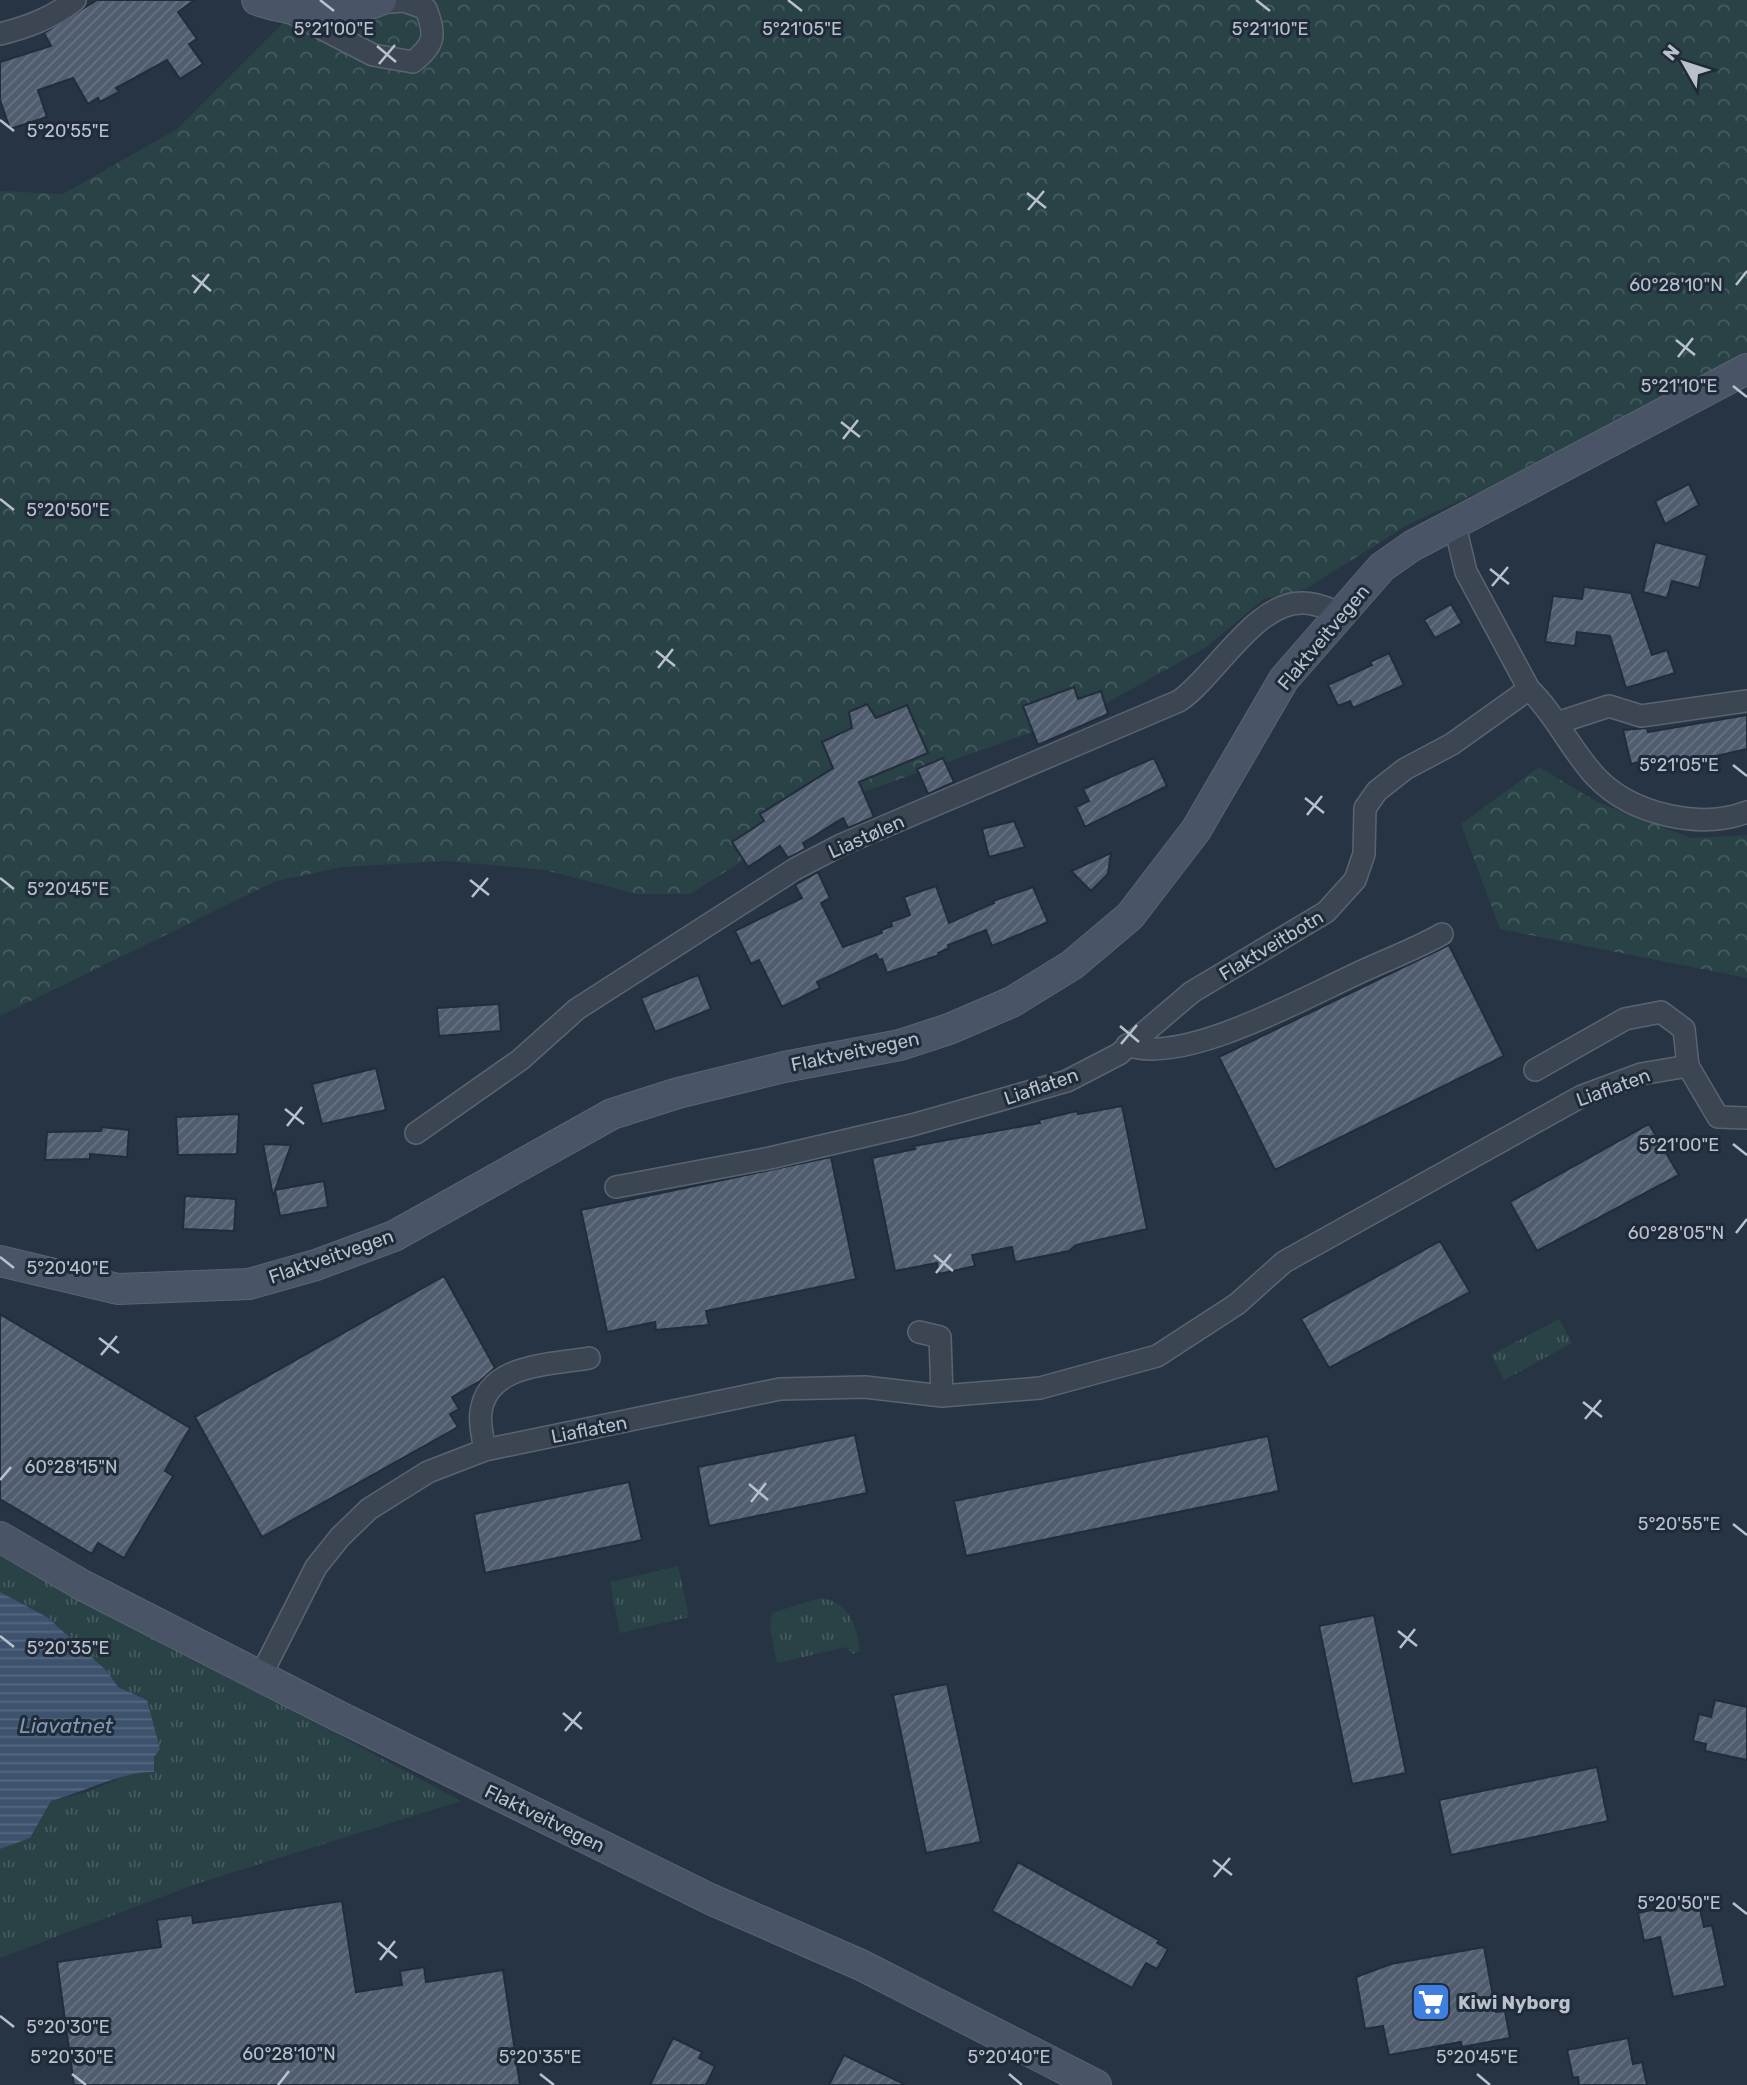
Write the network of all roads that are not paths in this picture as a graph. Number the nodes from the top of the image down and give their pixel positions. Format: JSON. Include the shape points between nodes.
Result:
{"nodes":[{"id":1,"x":75,"y":0,"type":"edge"},
{"id":2,"x":378,"y":1,"type":"edge"},
{"id":3,"x":285,"y":3,"type":"edge"},
{"id":4,"x":0,"y":34,"type":"edge"},
{"id":5,"x":1747,"y":369,"type":"edge"},
{"id":6,"x":1455,"y":526,"type":"junction"},
{"id":7,"x":1340,"y":613,"type":"junction"},
{"id":8,"x":1529,"y":689,"type":"junction"},
{"id":9,"x":1747,"y":701,"type":"edge"},
{"id":10,"x":1557,"y":723,"type":"junction"},
{"id":11,"x":1747,"y":812,"type":"edge"},
{"id":12,"x":1442,"y":934,"type":"dead end"},
{"id":13,"x":1127,"y":1045,"type":"junction"},
{"id":14,"x":1688,"y":1066,"type":"junction"},
{"id":15,"x":1535,"y":1070,"type":"dead end"},
{"id":16,"x":1747,"y":1118,"type":"edge"},
{"id":17,"x":416,"y":1133,"type":"dead end"},
{"id":18,"x":616,"y":1187,"type":"dead end"},
{"id":19,"x":0,"y":1261,"type":"edge"},
{"id":20,"x":919,"y":1332,"type":"dead end"},
{"id":21,"x":589,"y":1358,"type":"dead end"},
{"id":22,"x":943,"y":1396,"type":"junction"},
{"id":23,"x":485,"y":1450,"type":"junction"},
{"id":24,"x":0,"y":1537,"type":"edge"},
{"id":25,"x":260,"y":1677,"type":"junction"},
{"id":26,"x":1096,"y":2085,"type":"edge"}],
"edges":[{"from":1,"to":4,"type":"street","via":[[27,27]]},
{"from":2,"to":3,"type":"main road","via":[[343,9]]},
{"from":2,"to":3,"type":"street","via":[[404,1],[426,9],[433,30],[429,49],[413,62],[373,55]]},
{"from":5,"to":6,"type":"main road","name":"Flaktveitvegen"},
{"from":6,"to":7,"type":"main road","name":"Flaktveitvegen","via":[[1412,546],[1382,567]]},
{"from":6,"to":8,"type":"street","via":[[1466,572]]},
{"from":7,"to":17,"type":"street","name":"Liastølen","via":[[1289,604],[1252,628],[1179,701],[841,845],[795,869],[577,1009],[520,1060]]},
{"from":7,"to":19,"type":"main road","name":"Flaktveitvegen","via":[[1284,680],[1196,830],[1130,916],[1072,965],[1012,1002],[900,1045],[771,1070],[612,1114],[394,1236],[249,1284],[118,1289]]},
{"from":8,"to":10,"type":"street"},
{"from":8,"to":13,"type":"street","name":"Flaktveitbotn","via":[[1377,791],[1365,808],[1364,854],[1354,880],[1326,912],[1192,992]]},
{"from":9,"to":10,"type":"street","via":[[1642,716],[1609,706]]},
{"from":10,"to":11,"type":"street","via":[[1598,779],[1629,802],[1685,820]]},
{"from":12,"to":13,"type":"street","via":[[1274,1015],[1171,1047],[1139,1050]]},
{"from":13,"to":18,"type":"street","name":"Liaflaten","via":[[1119,1054],[1067,1081],[1028,1094],[850,1140]]},
{"from":14,"to":15,"type":"street","via":[[1684,1029],[1661,1012],[1625,1019]]},
{"from":14,"to":16,"type":"street","via":[[1718,1117]]},
{"from":14,"to":22,"type":"street","name":"Liaflaten","via":[[1641,1074],[1582,1096],[1284,1262],[1237,1304],[1157,1356],[1040,1388]]},
{"from":20,"to":22,"type":"street","via":[[940,1337]]},
{"from":21,"to":23,"type":"street","via":[[510,1373],[498,1380],[480,1414]]},
{"from":22,"to":23,"type":"street","name":"Liaflaten","via":[[865,1387],[780,1389]]},
{"from":23,"to":25,"type":"street","name":"Liaflaten","via":[[417,1478],[369,1509],[340,1537],[316,1567]]},
{"from":24,"to":25,"type":"main road","name":"Flaktveitvegen"},
{"from":25,"to":26,"type":"main road","name":"Flaktveitvegen","via":[[710,1899],[861,1965]]}]}
